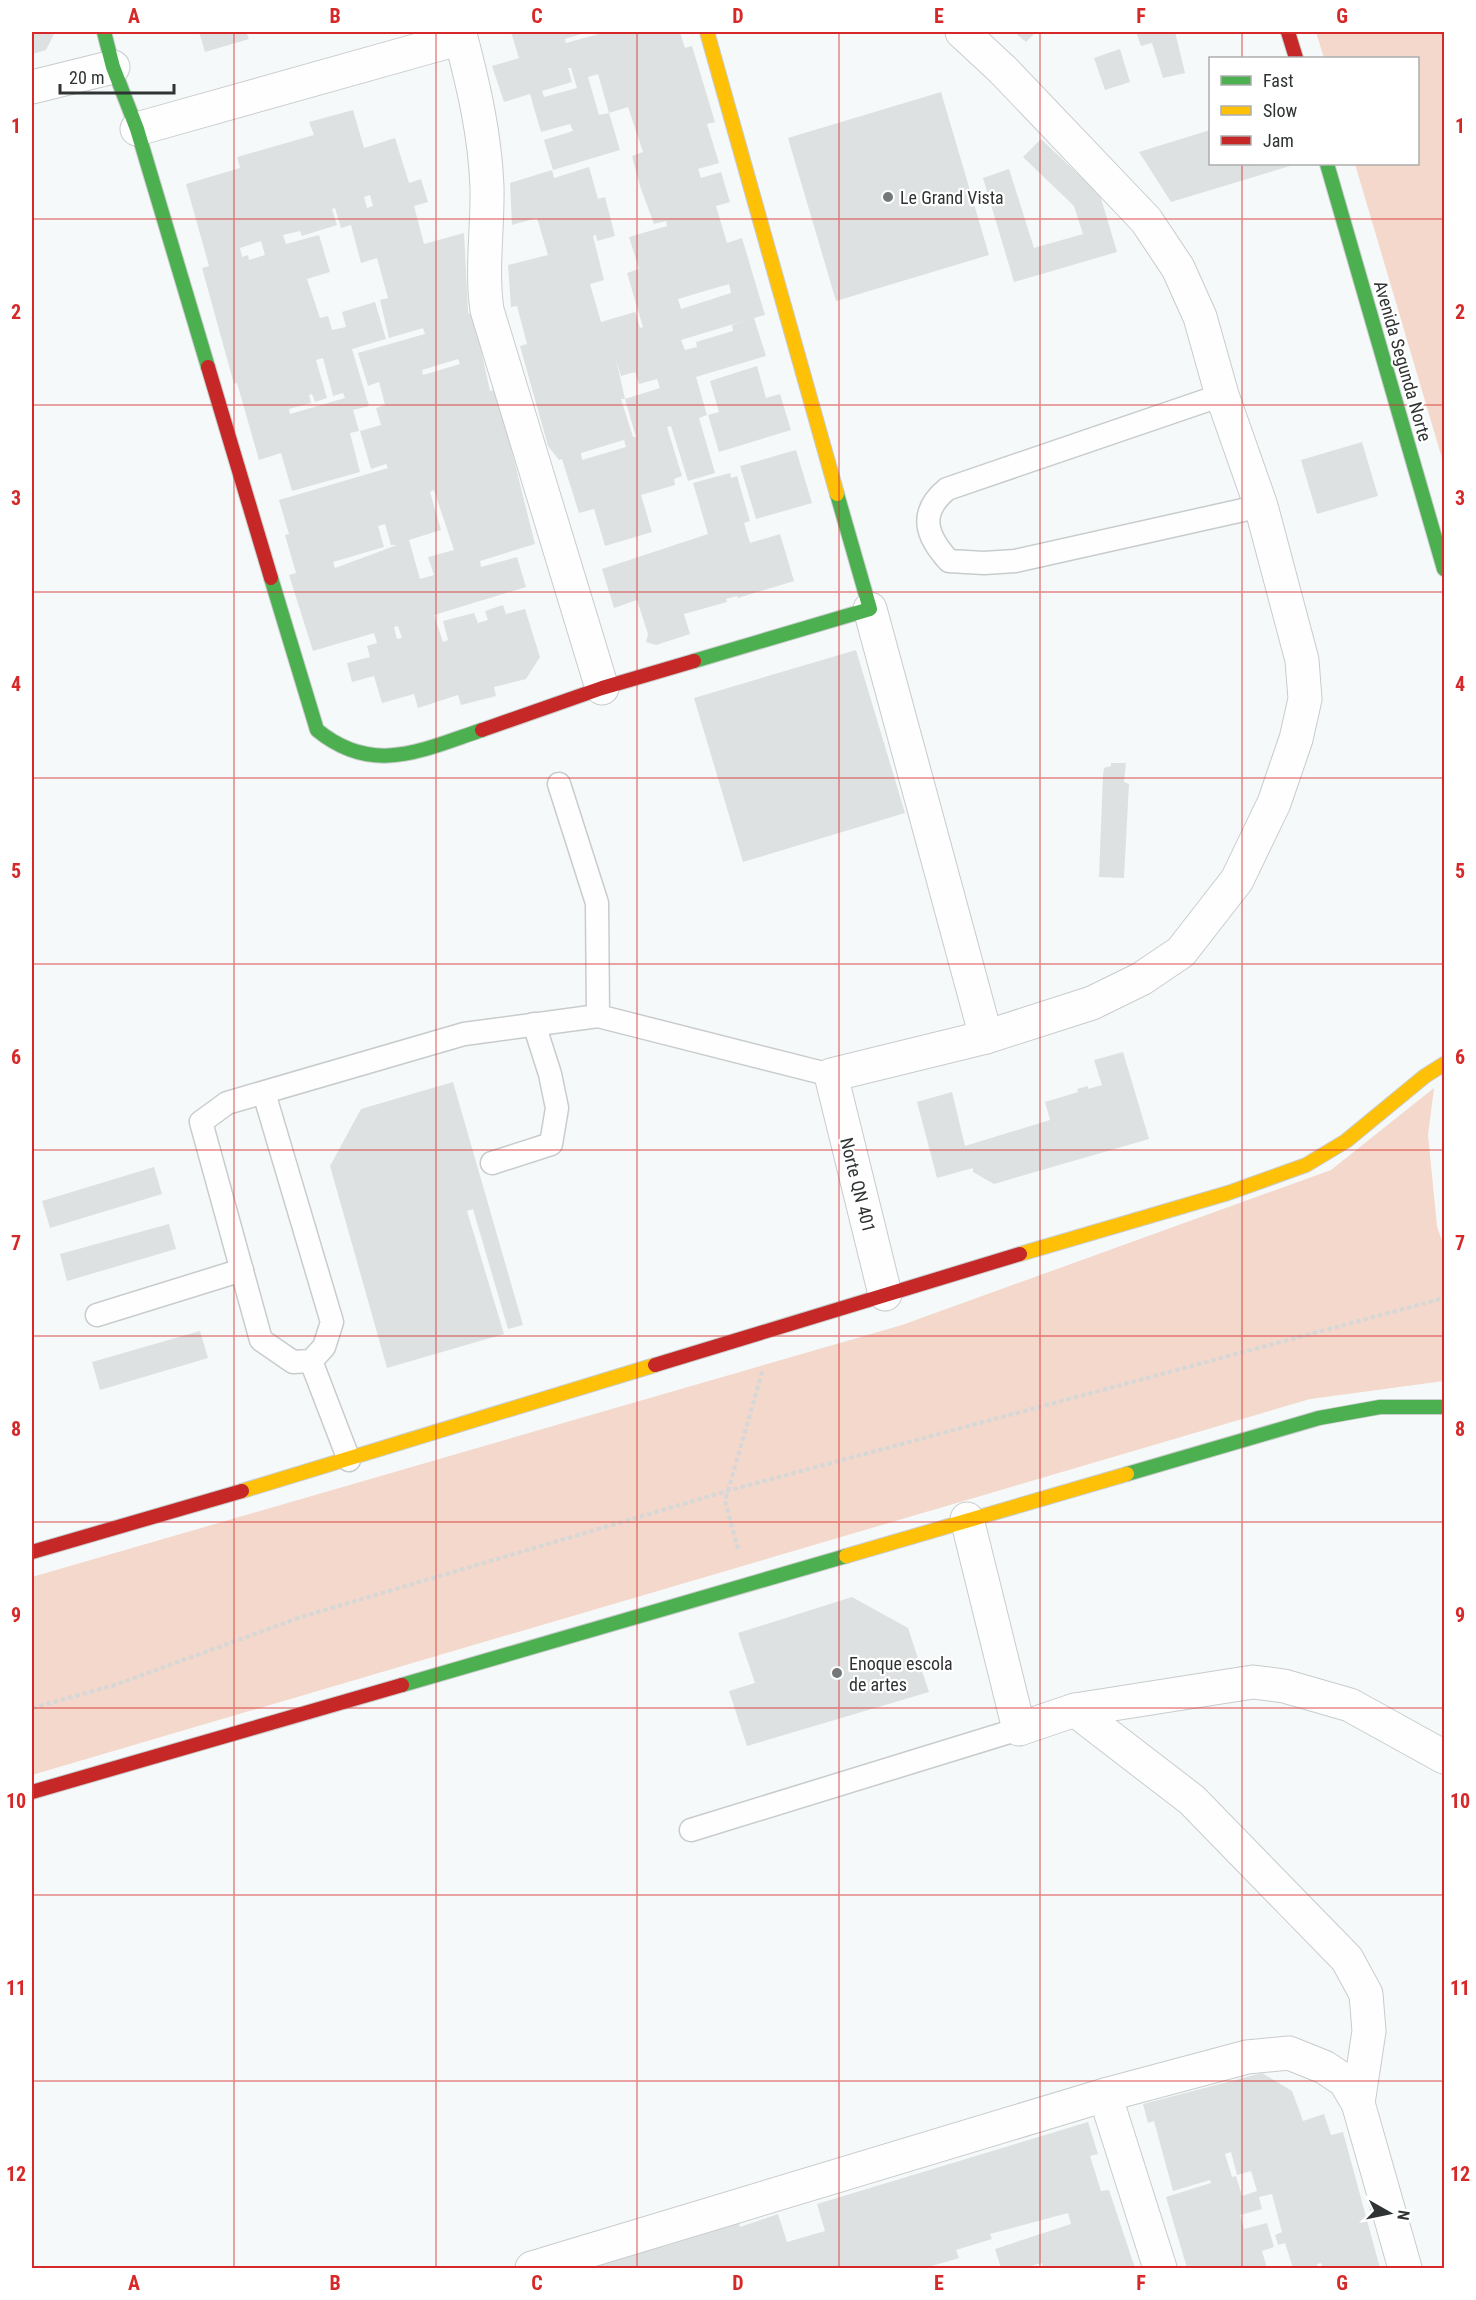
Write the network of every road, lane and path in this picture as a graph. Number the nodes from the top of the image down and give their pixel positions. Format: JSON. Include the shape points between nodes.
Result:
{"nodes":[{"id":1,"x":104,"y":32,"type":"edge"},
{"id":2,"x":707,"y":32,"type":"edge"},
{"id":3,"x":962,"y":32,"type":"edge"},
{"id":4,"x":1288,"y":32,"type":"edge"},
{"id":5,"x":460,"y":35,"type":"edge"},
{"id":6,"x":1296,"y":57,"type":"edge"},
{"id":7,"x":113,"y":67,"type":"junction"},
{"id":8,"x":32,"y":87,"type":"edge"},
{"id":9,"x":137,"y":129,"type":"junction"},
{"id":10,"x":1327,"y":165,"type":"edge"},
{"id":11,"x":1222,"y":394,"type":"junction"},
{"id":12,"x":1261,"y":506,"type":"junction"},
{"id":13,"x":1444,"y":569,"type":"edge"},
{"id":14,"x":870,"y":609,"type":"junction"},
{"id":15,"x":602,"y":688,"type":"junction"},
{"id":16,"x":559,"y":784,"type":"dead end"},
{"id":17,"x":598,"y":1016,"type":"junction"},
{"id":18,"x":534,"y":1024,"type":"junction"},
{"id":19,"x":986,"y":1037,"type":"junction"},
{"id":20,"x":1444,"y":1064,"type":"edge"},
{"id":21,"x":831,"y":1075,"type":"junction"},
{"id":22,"x":264,"y":1093,"type":"junction"},
{"id":23,"x":492,"y":1162,"type":"dead end"},
{"id":24,"x":242,"y":1270,"type":"junction"},
{"id":25,"x":885,"y":1294,"type":"junction"},
{"id":26,"x":1444,"y":1298,"type":"edge"},
{"id":27,"x":98,"y":1315,"type":"dead end"},
{"id":28,"x":769,"y":1330,"type":"junction"},
{"id":29,"x":310,"y":1361,"type":"junction"},
{"id":30,"x":1444,"y":1407,"type":"edge"},
{"id":31,"x":349,"y":1460,"type":"junction"},
{"id":32,"x":727,"y":1491,"type":"junction"},
{"id":33,"x":967,"y":1519,"type":"junction"},
{"id":34,"x":32,"y":1552,"type":"edge"},
{"id":35,"x":748,"y":1583,"type":"junction"},
{"id":36,"x":32,"y":1708,"type":"edge"},
{"id":37,"x":1075,"y":1710,"type":"junction"},
{"id":38,"x":1019,"y":1729,"type":"junction"},
{"id":39,"x":1444,"y":1757,"type":"edge"},
{"id":40,"x":32,"y":1792,"type":"edge"},
{"id":41,"x":691,"y":1830,"type":"dead end"},
{"id":42,"x":1105,"y":2095,"type":"junction"},
{"id":43,"x":1358,"y":2103,"type":"junction"},
{"id":44,"x":532,"y":2268,"type":"edge"},
{"id":45,"x":1160,"y":2268,"type":"edge"},
{"id":46,"x":1405,"y":2268,"type":"edge"}],
"edges":[{"from":1,"to":7,"type":"main road"},
{"from":2,"to":14,"type":"main road"},
{"from":3,"to":11,"type":"street","via":[[1146,220],[1178,268],[1200,317]]},
{"from":4,"to":6,"type":"main road"},
{"from":5,"to":9,"type":"street"},
{"from":5,"to":15,"type":"street","via":[[481,114],[487,188],[483,282],[487,310]]},
{"from":7,"to":8,"type":"street"},
{"from":7,"to":9,"type":"main road"},
{"from":9,"to":15,"type":"main road","via":[[317,730],[336,747],[362,755],[414,753]]},
{"from":10,"to":13,"type":"main road","name":"Avenida Segunda Norte"},
{"from":11,"to":12,"type":"street"},
{"from":11,"to":12,"type":"lane","via":[[947,489],[936,498],[927,519],[933,544],[949,561],[1015,561]]},
{"from":12,"to":19,"type":"street","via":[[1302,660],[1305,699],[1274,803],[1237,880],[1181,952],[1141,979],[1092,1003]]},
{"from":14,"to":15,"type":"main road"},
{"from":14,"to":19,"type":"street"},
{"from":16,"to":17,"type":"lane","via":[[597,903]]},
{"from":17,"to":18,"type":"lane"},
{"from":17,"to":21,"type":"lane"},
{"from":18,"to":22,"type":"lane","via":[[464,1034]]},
{"from":18,"to":23,"type":"lane","via":[[557,1108],[550,1144]]},
{"from":19,"to":21,"type":"street"},
{"from":20,"to":25,"type":"main road","via":[[1346,1141],[1306,1164],[1228,1193]]},
{"from":21,"to":25,"type":"street","name":"Norte QN 401"},
{"from":22,"to":24,"type":"lane","via":[[227,1103],[201,1122]]},
{"from":22,"to":29,"type":"lane","via":[[332,1322],[324,1347]]},
{"from":24,"to":27,"type":"lane"},
{"from":24,"to":29,"type":"lane","via":[[261,1340],[292,1362]]},
{"from":25,"to":28,"type":"main road"},
{"from":26,"to":32,"type":"path"},
{"from":28,"to":31,"type":"main road"},
{"from":28,"to":32,"type":"path","via":[[768,1351]]},
{"from":29,"to":31,"type":"lane"},
{"from":30,"to":33,"type":"main road","via":[[1380,1407],[1319,1418]]},
{"from":31,"to":34,"type":"main road"},
{"from":32,"to":35,"type":"path","via":[[725,1507]]},
{"from":32,"to":36,"type":"path","via":[[301,1617],[115,1685]]},
{"from":33,"to":35,"type":"main road"},
{"from":33,"to":38,"type":"street"},
{"from":35,"to":40,"type":"main road"},
{"from":37,"to":38,"type":"street"},
{"from":37,"to":39,"type":"street","via":[[1253,1682],[1284,1686],[1350,1705]]},
{"from":37,"to":43,"type":"street","via":[[1192,1800],[1347,1959],[1366,1994],[1369,2031]]},
{"from":38,"to":41,"type":"lane"},
{"from":42,"to":43,"type":"street","via":[[1247,2057],[1289,2053],[1324,2067],[1345,2081]]},
{"from":42,"to":44,"type":"street"},
{"from":42,"to":45,"type":"street"},
{"from":43,"to":46,"type":"street"}]}
